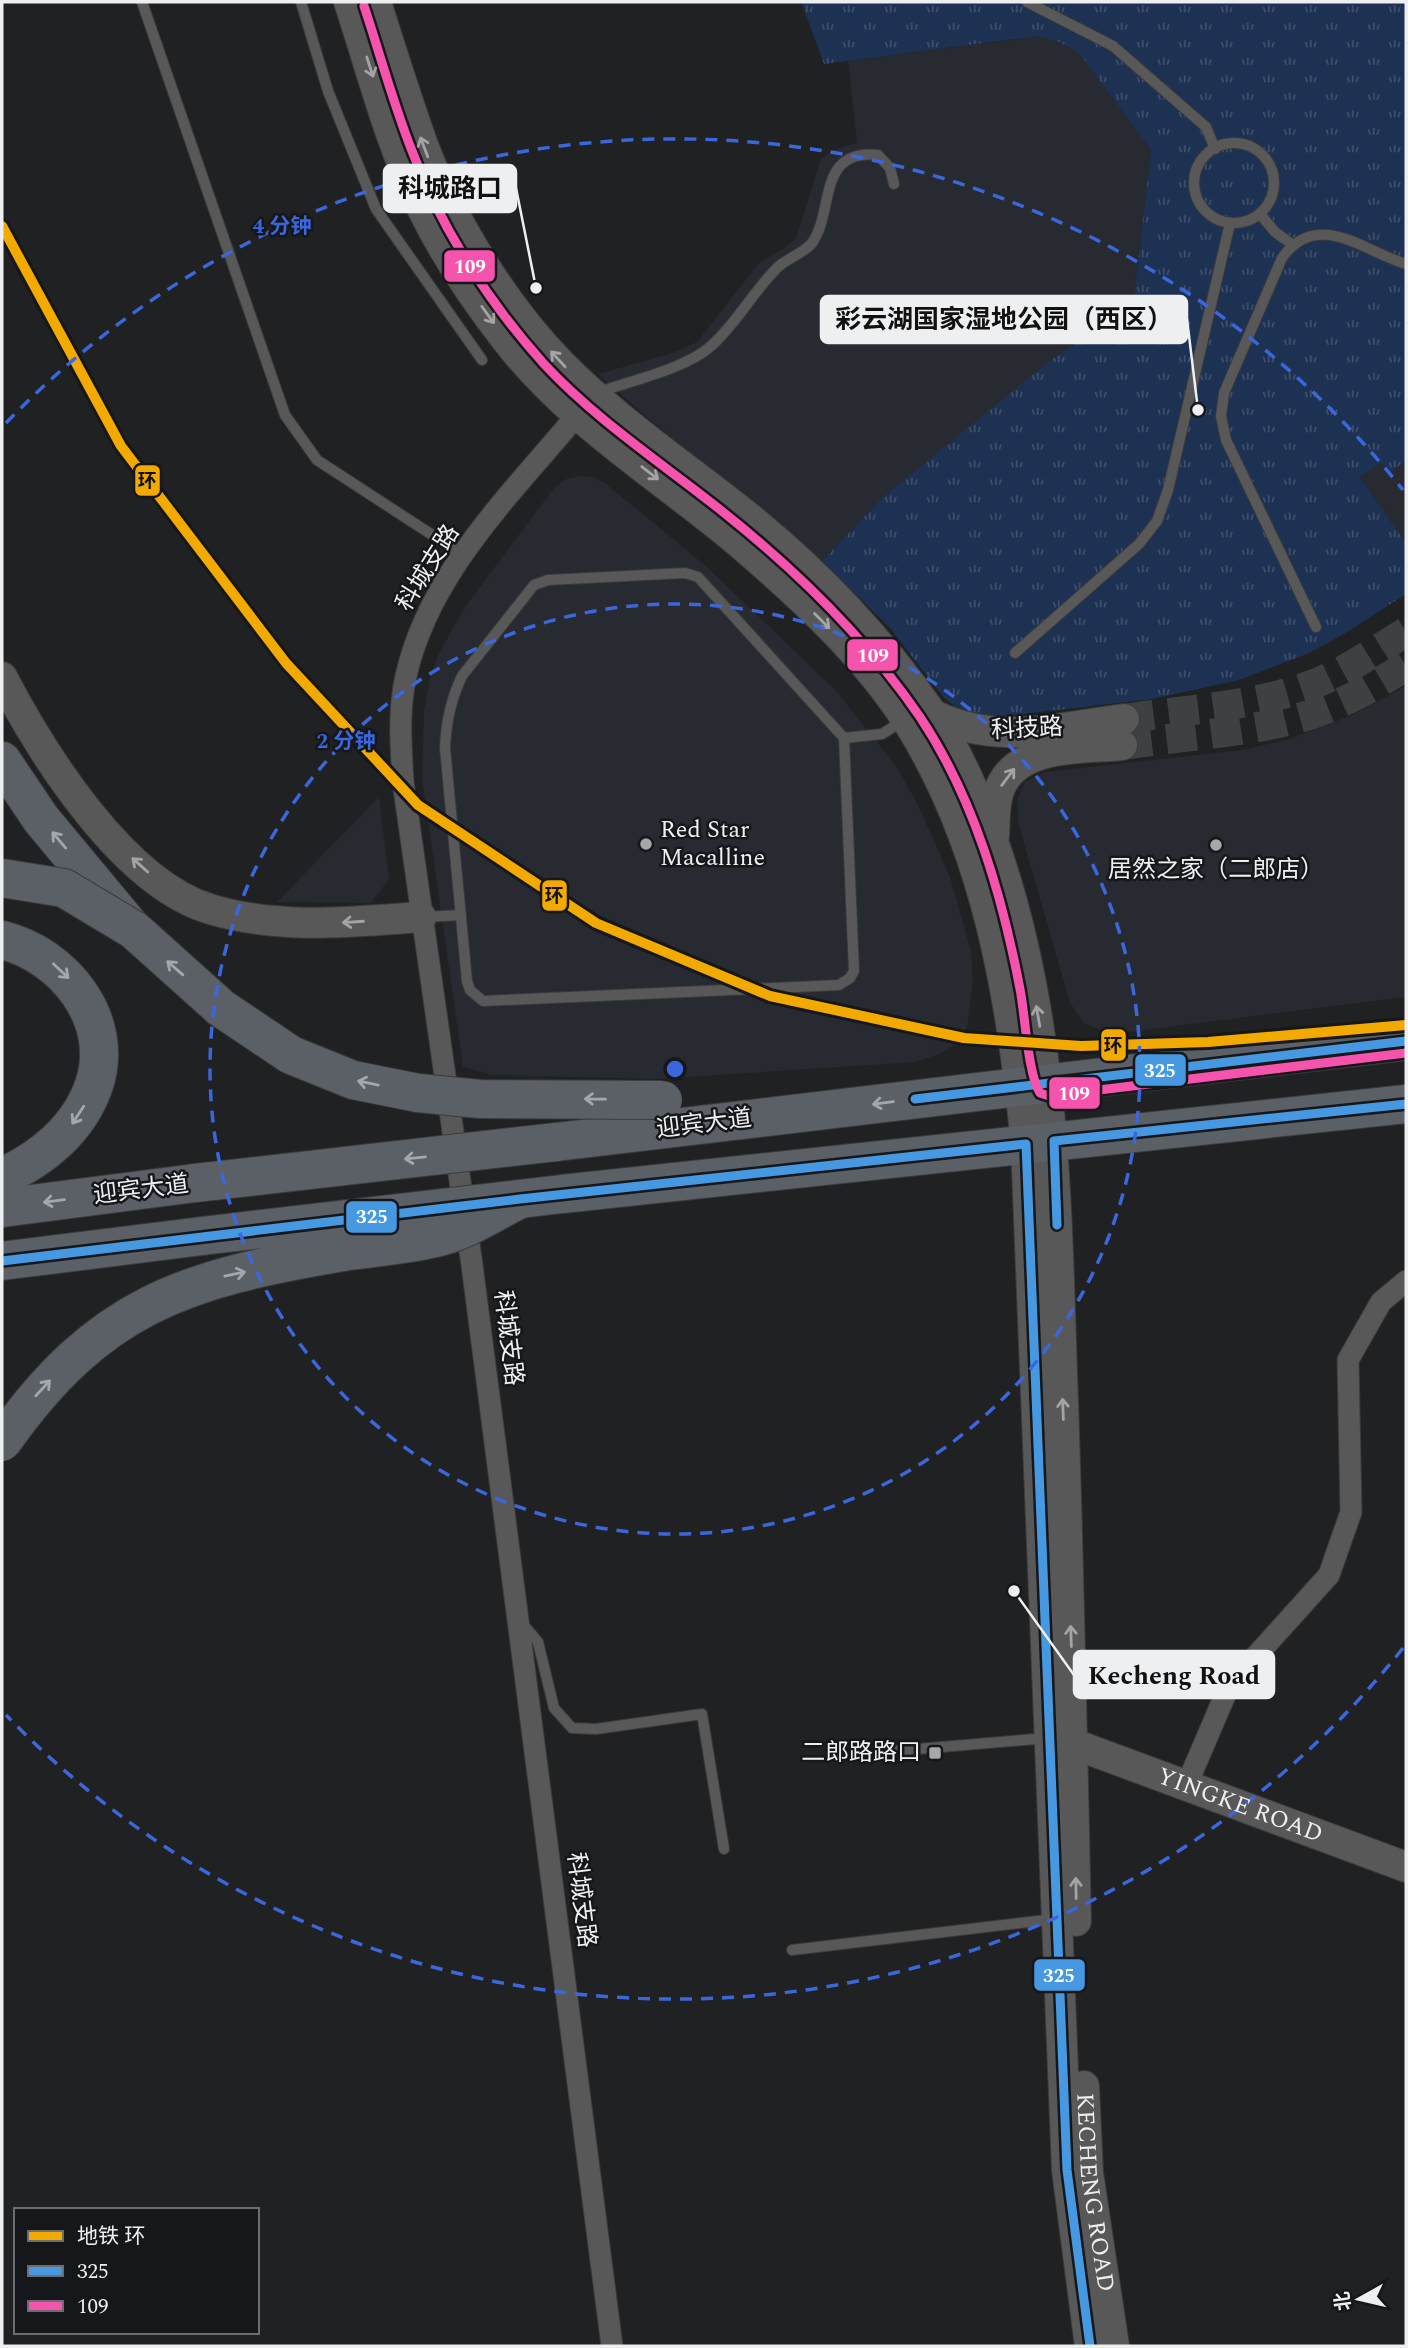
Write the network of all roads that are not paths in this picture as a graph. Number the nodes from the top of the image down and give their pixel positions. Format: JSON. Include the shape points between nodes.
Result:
{"nodes":[{"id":1,"x":142,"y":2,"type":"edge"},
{"id":2,"x":301,"y":2,"type":"edge"},
{"id":3,"x":349,"y":2,"type":"edge"},
{"id":4,"x":376,"y":2,"type":"edge"},
{"id":5,"x":1027,"y":2,"type":"edge"},
{"id":6,"x":1214,"y":149,"type":"junction"},
{"id":7,"x":894,"y":184,"type":"dead end"},
{"id":8,"x":1260,"y":214,"type":"junction"},
{"id":9,"x":1230,"y":223,"type":"junction"},
{"id":10,"x":1293,"y":245,"type":"junction"},
{"id":11,"x":1406,"y":264,"type":"edge"},
{"id":12,"x":482,"y":360,"type":"dead end"},
{"id":13,"x":585,"y":405,"type":"junction"},
{"id":14,"x":463,"y":555,"type":"junction"},
{"id":15,"x":1316,"y":627,"type":"dead end"},
{"id":16,"x":1015,"y":653,"type":"dead end"},
{"id":17,"x":2,"y":677,"type":"edge"},
{"id":18,"x":919,"y":716,"type":"junction"},
{"id":19,"x":844,"y":737,"type":"junction"},
{"id":20,"x":2,"y":761,"type":"edge"},
{"id":21,"x":993,"y":842,"type":"junction"},
{"id":22,"x":2,"y":878,"type":"edge"},
{"id":23,"x":461,"y":915,"type":"junction"},
{"id":24,"x":421,"y":917,"type":"junction"},
{"id":25,"x":134,"y":930,"type":"junction"},
{"id":26,"x":2,"y":940,"type":"edge"},
{"id":27,"x":1406,"y":1041,"type":"edge"},
{"id":28,"x":1332,"y":1051,"type":"junction"},
{"id":29,"x":1034,"y":1085,"type":"junction"},
{"id":30,"x":1406,"y":1104,"type":"edge"},
{"id":31,"x":802,"y":1112,"type":"junction"},
{"id":32,"x":1173,"y":1128,"type":"junction"},
{"id":33,"x":1040,"y":1143,"type":"junction"},
{"id":34,"x":2,"y":1177,"type":"edge"},
{"id":35,"x":520,"y":1199,"type":"junction"},
{"id":36,"x":2,"y":1208,"type":"edge"},
{"id":37,"x":2,"y":1261,"type":"edge"},
{"id":38,"x":1406,"y":1280,"type":"edge"},
{"id":39,"x":2,"y":1442,"type":"edge"},
{"id":40,"x":517,"y":1619,"type":"junction"},
{"id":41,"x":1062,"y":1741,"type":"junction"},
{"id":42,"x":882,"y":1752,"type":"dead end"},
{"id":43,"x":1187,"y":1784,"type":"junction"},
{"id":44,"x":724,"y":1849,"type":"dead end"},
{"id":45,"x":1406,"y":1867,"type":"edge"},
{"id":46,"x":1056,"y":1919,"type":"junction"},
{"id":47,"x":792,"y":1950,"type":"dead end"},
{"id":48,"x":612,"y":2346,"type":"edge"},
{"id":49,"x":1090,"y":2346,"type":"edge"},
{"id":50,"x":1114,"y":2346,"type":"edge"}],
"edges":[{"from":1,"to":14,"type":"lane","via":[[294,432],[317,460]]},
{"from":2,"to":12,"type":"lane","via":[[328,91],[376,209]]},
{"from":3,"to":13,"type":"main road","name":"KECHENG ROAD","one_way":true,"via":[[400,158],[423,210],[506,340]]},
{"from":13,"to":4,"type":"main road","name":"KECHENG ROAD","one_way":true,"via":[[561,364],[494,276],[447,199],[424,148]]},
{"from":5,"to":6,"type":"lane","via":[[1113,46],[1206,127]]},
{"from":6,"to":8,"type":"lane","via":[[1227,144],[1252,147],[1270,165],[1273,191]]},
{"from":6,"to":9,"type":"lane","via":[[1198,168],[1196,193],[1210,215]]},
{"from":7,"to":13,"type":"lane","via":[[890,168],[878,155],[860,156],[841,165],[831,180],[812,242],[777,268],[712,346]]},
{"from":8,"to":9,"type":"lane"},
{"from":8,"to":10,"type":"lane"},
{"from":9,"to":16,"type":"lane","via":[[1157,521],[1139,544]]},
{"from":10,"to":11,"type":"lane","via":[[1333,234]]},
{"from":10,"to":15,"type":"lane","via":[[1282,258],[1224,393],[1221,416],[1226,440]]},
{"from":13,"to":14,"type":"street","name":"科城支路"},
{"from":13,"to":18,"type":"main road","name":"KECHENG ROAD","via":[[781,581]]},
{"from":14,"to":24,"type":"street","name":"科城支路","via":[[427,612],[405,677],[400,710],[403,782]]},
{"from":24,"to":17,"type":"main road","one_way":true,"via":[[338,923],[269,921],[207,909],[181,896],[128,855],[95,818],[46,755]]},
{"from":18,"to":19,"type":"lane","via":[[881,734]]},
{"from":18,"to":21,"type":"main road","name":"KECHENG ROAD","via":[[963,769]]},
{"from":21,"to":18,"type":"main road","name":"科技路","one_way":true,"via":[[999,790],[1017,766],[1123,732],[990,733]]},
{"from":18,"to":29,"type":"main road","name":"KECHENG ROAD","via":[[979,876]]},
{"from":19,"to":23,"type":"lane","via":[[854,971],[846,982],[483,1001],[475,997],[467,981]]},
{"from":19,"to":23,"type":"lane","via":[[698,577],[685,573],[540,582],[462,676],[447,717]]},
{"from":25,"to":20,"type":"highway","one_way":true,"via":[[41,819]]},
{"from":29,"to":21,"type":"main road","name":"KECHENG ROAD","one_way":true,"via":[[1032,983]]},
{"from":22,"to":25,"type":"highway","bridge":true,"via":[[64,888]]},
{"from":23,"to":24,"type":"lane"},
{"from":24,"to":40,"type":"street","name":"科城支路"},
{"from":31,"to":25,"type":"highway","one_way":true,"bridge":true,"via":[[663,1100],[480,1099],[353,1080],[291,1055],[221,1008]]},
{"from":26,"to":34,"type":"highway","one_way":true,"via":[[31,949],[76,985],[92,1016],[98,1051],[94,1084],[80,1114],[58,1142]]},
{"from":27,"to":28,"type":"highway","name":"迎宾大道"},
{"from":28,"to":29,"type":"highway","name":"迎宾大道"},
{"from":28,"to":32,"type":"highway","via":[[1278,1068],[1136,1091],[1130,1101],[1136,1118]]},
{"from":29,"to":31,"type":"highway","name":"迎宾大道","one_way":true},
{"from":29,"to":33,"type":"main road","name":"KECHENG ROAD"},
{"from":30,"to":32,"type":"highway"},
{"from":31,"to":36,"type":"highway","name":"迎宾大道","one_way":true,"bridge":true},
{"from":32,"to":33,"type":"highway"},
{"from":33,"to":35,"type":"highway","bridge":true},
{"from":33,"to":41,"type":"main road","name":"KECHENG ROAD"},
{"from":35,"to":37,"type":"highway","bridge":true},
{"from":39,"to":35,"type":"highway","one_way":true,"bridge":true,"via":[[66,1363],[108,1328],[156,1300],[210,1279],[445,1236]]},
{"from":38,"to":43,"type":"street","via":[[1381,1302],[1348,1360],[1351,1512],[1329,1575],[1229,1686]]},
{"from":40,"to":44,"type":"lane","via":[[538,1642],[554,1708],[572,1728],[596,1729],[702,1714]]},
{"from":40,"to":48,"type":"street","name":"科城支路"},
{"from":41,"to":42,"type":"lane"},
{"from":41,"to":43,"type":"main road","name":"YINGKE ROAD"},
{"from":41,"to":46,"type":"main road","name":"KECHENG ROAD"},
{"from":50,"to":41,"type":"main road","name":"KECHENG ROAD","one_way":true,"via":[[1088,2173]]},
{"from":43,"to":45,"type":"main road","name":"YINGKE ROAD"},
{"from":46,"to":47,"type":"lane"},
{"from":46,"to":49,"type":"main road","name":"KECHENG ROAD","via":[[1066,2171]]}]}
